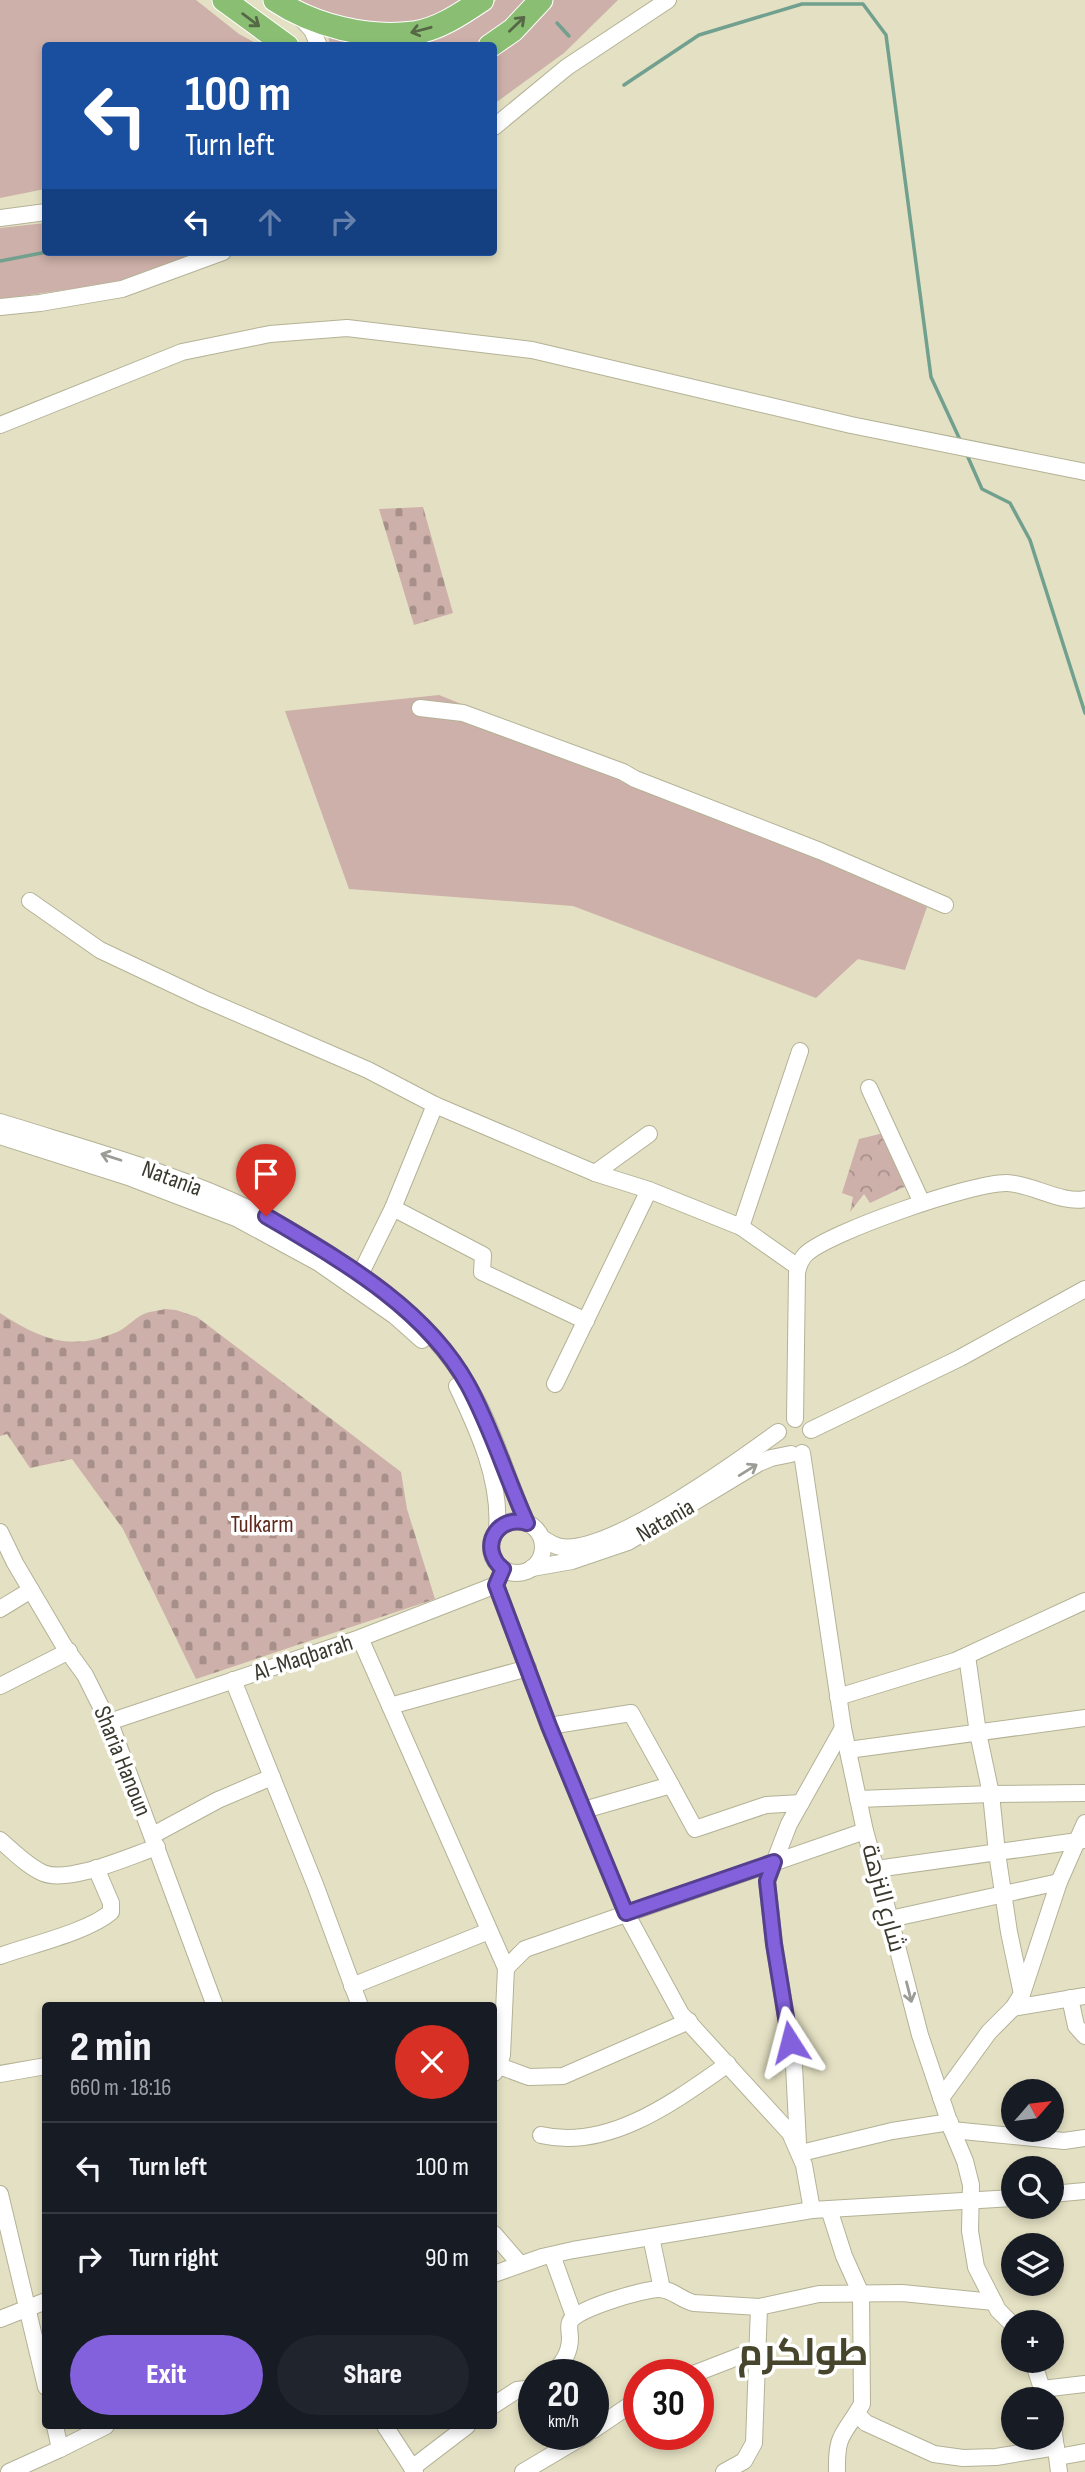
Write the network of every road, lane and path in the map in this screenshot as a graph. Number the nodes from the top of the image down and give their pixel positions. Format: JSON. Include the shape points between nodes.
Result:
{"nodes":[{"id":1,"x":225,"y":0,"type":"edge"},
{"id":2,"x":482,"y":0,"type":"edge"},
{"id":3,"x":541,"y":0,"type":"edge"},
{"id":4,"x":668,"y":0,"type":"edge"},
{"id":5,"x":281,"y":4,"type":"edge"},
{"id":6,"x":279,"y":42,"type":"edge"},
{"id":7,"x":317,"y":42,"type":"edge"},
{"id":8,"x":496,"y":42,"type":"edge"},
{"id":9,"x":497,"y":125,"type":"edge"},
{"id":10,"x":42,"y":213,"type":"edge"},
{"id":11,"x":0,"y":218,"type":"edge"},
{"id":12,"x":212,"y":256,"type":"edge"},
{"id":13,"x":0,"y":307,"type":"edge"},
{"id":14,"x":0,"y":425,"type":"edge"},
{"id":15,"x":1085,"y":472,"type":"edge"},
{"id":16,"x":420,"y":708,"type":"dead end"},
{"id":17,"x":30,"y":901,"type":"dead end"},
{"id":18,"x":945,"y":905,"type":"dead end"},
{"id":19,"x":800,"y":1051,"type":"dead end"},
{"id":20,"x":869,"y":1088,"type":"dead end"},
{"id":21,"x":435,"y":1105,"type":"junction"},
{"id":22,"x":0,"y":1122,"type":"edge"},
{"id":23,"x":649,"y":1134,"type":"dead end"},
{"id":24,"x":0,"y":1136,"type":"edge"},
{"id":25,"x":595,"y":1173,"type":"junction"},
{"id":26,"x":649,"y":1190,"type":"junction"},
{"id":27,"x":1085,"y":1199,"type":"edge"},
{"id":28,"x":922,"y":1203,"type":"junction"},
{"id":29,"x":393,"y":1209,"type":"junction"},
{"id":30,"x":741,"y":1227,"type":"junction"},
{"id":31,"x":798,"y":1267,"type":"junction"},
{"id":32,"x":357,"y":1282,"type":"junction"},
{"id":33,"x":1085,"y":1289,"type":"edge"},
{"id":34,"x":586,"y":1321,"type":"junction"},
{"id":35,"x":555,"y":1384,"type":"dead end"},
{"id":36,"x":795,"y":1419,"type":"junction"},
{"id":37,"x":811,"y":1430,"type":"junction"},
{"id":38,"x":778,"y":1432,"type":"junction"},
{"id":39,"x":797,"y":1453,"type":"junction"},
{"id":40,"x":527,"y":1523,"type":"junction"},
{"id":41,"x":497,"y":1530,"type":"junction"},
{"id":42,"x":0,"y":1532,"type":"edge"},
{"id":43,"x":542,"y":1538,"type":"junction"},
{"id":44,"x":15,"y":1563,"type":"junction"},
{"id":45,"x":533,"y":1568,"type":"junction"},
{"id":46,"x":503,"y":1569,"type":"junction"},
{"id":47,"x":0,"y":1571,"type":"edge"},
{"id":48,"x":496,"y":1585,"type":"junction"},
{"id":49,"x":32,"y":1590,"type":"junction"},
{"id":50,"x":1085,"y":1601,"type":"edge"},
{"id":51,"x":0,"y":1609,"type":"edge"},
{"id":52,"x":360,"y":1638,"type":"junction"},
{"id":53,"x":69,"y":1651,"type":"junction"},
{"id":54,"x":967,"y":1656,"type":"junction"},
{"id":55,"x":528,"y":1668,"type":"junction"},
{"id":56,"x":233,"y":1680,"type":"junction"},
{"id":57,"x":0,"y":1686,"type":"edge"},
{"id":58,"x":838,"y":1697,"type":"junction"},
{"id":59,"x":390,"y":1706,"type":"junction"},
{"id":60,"x":1085,"y":1718,"type":"edge"},
{"id":61,"x":109,"y":1722,"type":"junction"},
{"id":62,"x":549,"y":1726,"type":"junction"},
{"id":63,"x":843,"y":1728,"type":"junction"},
{"id":64,"x":978,"y":1733,"type":"junction"},
{"id":65,"x":848,"y":1750,"type":"junction"},
{"id":66,"x":272,"y":1777,"type":"junction"},
{"id":67,"x":671,"y":1784,"type":"junction"},
{"id":68,"x":1085,"y":1793,"type":"edge"},
{"id":69,"x":992,"y":1794,"type":"junction"},
{"id":70,"x":858,"y":1799,"type":"junction"},
{"id":71,"x":801,"y":1803,"type":"junction"},
{"id":72,"x":584,"y":1810,"type":"junction"},
{"id":73,"x":1085,"y":1823,"type":"edge"},
{"id":74,"x":865,"y":1832,"type":"junction"},
{"id":75,"x":0,"y":1840,"type":"edge"},
{"id":76,"x":1081,"y":1840,"type":"edge"},
{"id":77,"x":155,"y":1841,"type":"junction"},
{"id":78,"x":997,"y":1853,"type":"junction"},
{"id":79,"x":774,"y":1862,"type":"junction"},
{"id":80,"x":96,"y":1868,"type":"junction"},
{"id":81,"x":876,"y":1869,"type":"junction"},
{"id":82,"x":1059,"y":1882,"type":"junction"},
{"id":83,"x":1004,"y":1894,"type":"junction"},
{"id":84,"x":626,"y":1913,"type":"junction"},
{"id":85,"x":891,"y":1919,"type":"junction"},
{"id":86,"x":489,"y":1931,"type":"junction"},
{"id":87,"x":1009,"y":1932,"type":"junction"},
{"id":88,"x":1035,"y":1955,"type":"junction"},
{"id":89,"x":0,"y":1956,"type":"edge"},
{"id":90,"x":506,"y":1968,"type":"junction"},
{"id":91,"x":352,"y":1986,"type":"junction"},
{"id":92,"x":1078,"y":1997,"type":"edge"},
{"id":93,"x":1018,"y":2001,"type":"junction"},
{"id":94,"x":214,"y":2002,"type":"edge"},
{"id":95,"x":358,"y":2002,"type":"edge"},
{"id":96,"x":688,"y":2021,"type":"junction"},
{"id":97,"x":1085,"y":2036,"type":"edge"},
{"id":98,"x":727,"y":2064,"type":"junction"},
{"id":99,"x":42,"y":2067,"type":"edge"},
{"id":100,"x":497,"y":2067,"type":"edge"},
{"id":101,"x":497,"y":2069,"type":"edge"},
{"id":102,"x":0,"y":2074,"type":"edge"},
{"id":103,"x":941,"y":2098,"type":"junction"},
{"id":104,"x":951,"y":2126,"type":"junction"},
{"id":105,"x":541,"y":2136,"type":"dead end"},
{"id":106,"x":1085,"y":2138,"type":"edge"},
{"id":107,"x":800,"y":2151,"type":"junction"},
{"id":108,"x":1085,"y":2191,"type":"edge"},
{"id":109,"x":1064,"y":2193,"type":"edge"},
{"id":110,"x":0,"y":2194,"type":"edge"},
{"id":111,"x":1001,"y":2199,"type":"edge"},
{"id":112,"x":970,"y":2202,"type":"junction"},
{"id":113,"x":821,"y":2209,"type":"junction"},
{"id":114,"x":497,"y":2237,"type":"edge"},
{"id":115,"x":651,"y":2237,"type":"junction"},
{"id":116,"x":552,"y":2255,"type":"junction"},
{"id":117,"x":520,"y":2264,"type":"junction"},
{"id":118,"x":497,"y":2273,"type":"edge"},
{"id":119,"x":662,"y":2289,"type":"junction"},
{"id":120,"x":861,"y":2294,"type":"junction"},
{"id":121,"x":42,"y":2302,"type":"edge"},
{"id":122,"x":994,"y":2302,"type":"junction"},
{"id":123,"x":759,"y":2307,"type":"junction"},
{"id":124,"x":27,"y":2308,"type":"junction"},
{"id":125,"x":1001,"y":2313,"type":"edge"},
{"id":126,"x":574,"y":2316,"type":"junction"},
{"id":127,"x":0,"y":2319,"type":"edge"},
{"id":128,"x":758,"y":2349,"type":"junction"},
{"id":129,"x":565,"y":2359,"type":"edge"},
{"id":130,"x":714,"y":2366,"type":"edge"},
{"id":131,"x":42,"y":2370,"type":"edge"},
{"id":132,"x":1085,"y":2384,"type":"edge"},
{"id":133,"x":1064,"y":2389,"type":"edge"},
{"id":134,"x":518,"y":2390,"type":"edge"},
{"id":135,"x":497,"y":2403,"type":"edge"},
{"id":136,"x":861,"y":2419,"type":"junction"},
{"id":137,"x":56,"y":2429,"type":"edge"},
{"id":138,"x":100,"y":2429,"type":"edge"},
{"id":139,"x":387,"y":2429,"type":"edge"},
{"id":140,"x":463,"y":2429,"type":"edge"},
{"id":141,"x":60,"y":2449,"type":"junction"},
{"id":142,"x":560,"y":2450,"type":"edge"},
{"id":143,"x":1085,"y":2452,"type":"edge"},
{"id":144,"x":1058,"y":2459,"type":"edge"},
{"id":145,"x":414,"y":2470,"type":"edge"},
{"id":146,"x":9,"y":2472,"type":"edge"},
{"id":147,"x":523,"y":2472,"type":"edge"},
{"id":148,"x":724,"y":2472,"type":"edge"},
{"id":149,"x":837,"y":2472,"type":"edge"}],
"edges":[{"from":1,"to":6,"type":"highway","one_way":true},
{"from":2,"to":5,"type":"highway","one_way":true,"via":[[453,19],[416,33],[393,34],[332,26]]},
{"from":8,"to":3,"type":"highway","one_way":true},
{"from":4,"to":9,"type":"street","via":[[567,67]]},
{"from":5,"to":7,"type":"street","via":[[304,20]]},
{"from":10,"to":11,"type":"street"},
{"from":12,"to":13,"type":"street","via":[[122,289]]},
{"from":14,"to":15,"type":"street","via":[[182,352],[270,334],[347,328],[531,350],[851,425]]},
{"from":16,"to":18,"type":"street","via":[[463,713],[623,772]]},
{"from":17,"to":21,"type":"street","via":[[100,950],[368,1070]]},
{"from":19,"to":30,"type":"street"},
{"from":20,"to":28,"type":"street"},
{"from":21,"to":25,"type":"street"},
{"from":21,"to":29,"type":"street"},
{"from":32,"to":22,"type":"street","name":"Natania","one_way":true,"via":[[322,1250],[266,1216],[149,1170]]},
{"from":23,"to":25,"type":"street"},
{"from":24,"to":32,"type":"street","name":"Natania","via":[[217,1209]]},
{"from":25,"to":26,"type":"street"},
{"from":26,"to":30,"type":"street"},
{"from":26,"to":34,"type":"street"},
{"from":27,"to":28,"type":"street","via":[[1007,1183]]},
{"from":28,"to":31,"type":"street","via":[[815,1248]]},
{"from":29,"to":32,"type":"street"},
{"from":29,"to":34,"type":"street","via":[[483,1255],[482,1272]]},
{"from":30,"to":31,"type":"street"},
{"from":31,"to":36,"type":"street"},
{"from":32,"to":40,"type":"street","name":"Natania","via":[[408,1312],[456,1367],[488,1423]]},
{"from":32,"to":41,"type":"street","name":"Natania","via":[[419,1336],[455,1383],[494,1478]]},
{"from":33,"to":37,"type":"street","via":[[960,1359]]},
{"from":34,"to":35,"type":"street"},
{"from":36,"to":37,"type":"street"},
{"from":36,"to":38,"type":"street","via":[[785,1422]]},
{"from":37,"to":39,"type":"street","via":[[813,1441]]},
{"from":38,"to":39,"type":"street","via":[[782,1448]]},
{"from":38,"to":43,"type":"street","name":"Natania","via":[[676,1501],[622,1531],[569,1547]]},
{"from":45,"to":39,"type":"street","name":"Natania","one_way":true,"via":[[572,1561],[628,1542],[760,1463]]},
{"from":39,"to":58,"type":"street","name":"شارع النزهة"},
{"from":40,"to":41,"type":"street","via":[[515,1520]]},
{"from":40,"to":43,"type":"street"},
{"from":41,"to":46,"type":"street","via":[[491,1552]]},
{"from":42,"to":44,"type":"street","name":"Sharia Hanoun"},
{"from":43,"to":45,"type":"street","via":[[542,1555]]},
{"from":44,"to":47,"type":"street"},
{"from":44,"to":49,"type":"street","name":"Sharia Hanoun"},
{"from":45,"to":46,"type":"street","via":[[516,1573]]},
{"from":46,"to":48,"type":"street"},
{"from":48,"to":52,"type":"street","name":"Al-Maqbarah"},
{"from":48,"to":55,"type":"street"},
{"from":49,"to":51,"type":"street"},
{"from":49,"to":53,"type":"street","name":"Sharia Hanoun"},
{"from":50,"to":54,"type":"street"},
{"from":52,"to":56,"type":"street","name":"Al-Maqbarah"},
{"from":52,"to":59,"type":"street"},
{"from":53,"to":57,"type":"street"},
{"from":53,"to":61,"type":"street","name":"Sharia Hanoun"},
{"from":54,"to":58,"type":"street"},
{"from":54,"to":64,"type":"street"},
{"from":55,"to":59,"type":"street"},
{"from":55,"to":62,"type":"street"},
{"from":56,"to":61,"type":"street","name":"Al-Maqbarah"},
{"from":56,"to":66,"type":"street"},
{"from":58,"to":63,"type":"street","name":"شارع النزهة"},
{"from":59,"to":86,"type":"street"},
{"from":60,"to":64,"type":"street"},
{"from":61,"to":77,"type":"street","name":"Sharia Hanoun"},
{"from":62,"to":67,"type":"street","via":[[631,1713]]},
{"from":62,"to":72,"type":"street"},
{"from":63,"to":65,"type":"street","name":"شارع النزهة"},
{"from":63,"to":71,"type":"street"},
{"from":64,"to":65,"type":"street"},
{"from":64,"to":69,"type":"street"},
{"from":65,"to":70,"type":"street","name":"شارع النزهة"},
{"from":66,"to":77,"type":"street","via":[[218,1800]]},
{"from":66,"to":91,"type":"street"},
{"from":67,"to":71,"type":"street","via":[[695,1829],[766,1805]]},
{"from":67,"to":72,"type":"street"},
{"from":68,"to":69,"type":"street"},
{"from":69,"to":70,"type":"street"},
{"from":69,"to":78,"type":"street"},
{"from":70,"to":74,"type":"street","name":"شارع النزهة"},
{"from":71,"to":79,"type":"street"},
{"from":72,"to":84,"type":"street"},
{"from":73,"to":76,"type":"street"},
{"from":74,"to":79,"type":"street"},
{"from":74,"to":81,"type":"street","name":"شارع النزهة"},
{"from":75,"to":80,"type":"street","via":[[51,1876]]},
{"from":76,"to":78,"type":"street"},
{"from":76,"to":82,"type":"street"},
{"from":77,"to":80,"type":"street"},
{"from":77,"to":94,"type":"street","name":"Sharia Hanoun"},
{"from":78,"to":81,"type":"street"},
{"from":78,"to":83,"type":"street"},
{"from":79,"to":84,"type":"street"},
{"from":79,"to":107,"type":"street","via":[[767,1881],[794,2066]]},
{"from":80,"to":89,"type":"street","via":[[111,1912]]},
{"from":81,"to":85,"type":"street","name":"شارع النزهة"},
{"from":82,"to":83,"type":"street"},
{"from":82,"to":88,"type":"street"},
{"from":83,"to":85,"type":"street"},
{"from":83,"to":87,"type":"street"},
{"from":84,"to":90,"type":"street","via":[[526,1949]]},
{"from":84,"to":96,"type":"street"},
{"from":85,"to":103,"type":"street","name":"شارع النزهة","one_way":true,"via":[[919,2035]]},
{"from":86,"to":90,"type":"street"},
{"from":86,"to":91,"type":"street"},
{"from":87,"to":88,"type":"street"},
{"from":87,"to":93,"type":"street"},
{"from":88,"to":93,"type":"street"},
{"from":90,"to":100,"type":"street","via":[[502,2055]]},
{"from":91,"to":95,"type":"street"},
{"from":92,"to":93,"type":"street"},
{"from":92,"to":97,"type":"street","via":[[1076,2026]]},
{"from":93,"to":103,"type":"street"},
{"from":96,"to":98,"type":"street"},
{"from":96,"to":101,"type":"street","via":[[563,2076],[529,2077]]},
{"from":98,"to":105,"type":"street","via":[[678,2099],[598,2136],[560,2140]]},
{"from":98,"to":107,"type":"street","via":[[790,2133]]},
{"from":99,"to":102,"type":"street"},
{"from":103,"to":104,"type":"street","name":"شارع النزهة"},
{"from":104,"to":106,"type":"street","via":[[1064,2141]]},
{"from":104,"to":107,"type":"street","via":[[892,2131]]},
{"from":104,"to":112,"type":"street","name":"شارع النزهة","via":[[965,2161]]},
{"from":107,"to":113,"type":"street"},
{"from":108,"to":109,"type":"street"},
{"from":110,"to":124,"type":"street"},
{"from":111,"to":112,"type":"street"},
{"from":112,"to":113,"type":"street"},
{"from":112,"to":122,"type":"street","name":"شارع النزهة","via":[[976,2267]]},
{"from":113,"to":115,"type":"street"},
{"from":113,"to":120,"type":"street"},
{"from":114,"to":117,"type":"street"},
{"from":115,"to":116,"type":"street"},
{"from":115,"to":119,"type":"street"},
{"from":116,"to":117,"type":"street"},
{"from":116,"to":126,"type":"street"},
{"from":117,"to":118,"type":"street"},
{"from":119,"to":123,"type":"street","via":[[694,2303]]},
{"from":119,"to":126,"type":"street","via":[[633,2294]]},
{"from":120,"to":122,"type":"street"},
{"from":120,"to":123,"type":"street","via":[[819,2294]]},
{"from":120,"to":136,"type":"street"},
{"from":121,"to":124,"type":"street"},
{"from":122,"to":125,"type":"street","name":"شارع النزهة"},
{"from":123,"to":128,"type":"street"},
{"from":124,"to":127,"type":"street"},
{"from":124,"to":131,"type":"street"},
{"from":126,"to":129,"type":"street"},
{"from":128,"to":130,"type":"street"},
{"from":128,"to":148,"type":"street","via":[[754,2443],[744,2461]]},
{"from":132,"to":133,"type":"street"},
{"from":134,"to":135,"type":"street"},
{"from":136,"to":144,"type":"street","via":[[934,2454]]},
{"from":136,"to":149,"type":"street","via":[[840,2437]]},
{"from":137,"to":141,"type":"street"},
{"from":138,"to":141,"type":"street"},
{"from":139,"to":145,"type":"street"},
{"from":140,"to":145,"type":"street"},
{"from":141,"to":146,"type":"street"},
{"from":142,"to":147,"type":"street"},
{"from":143,"to":144,"type":"street"}]}
